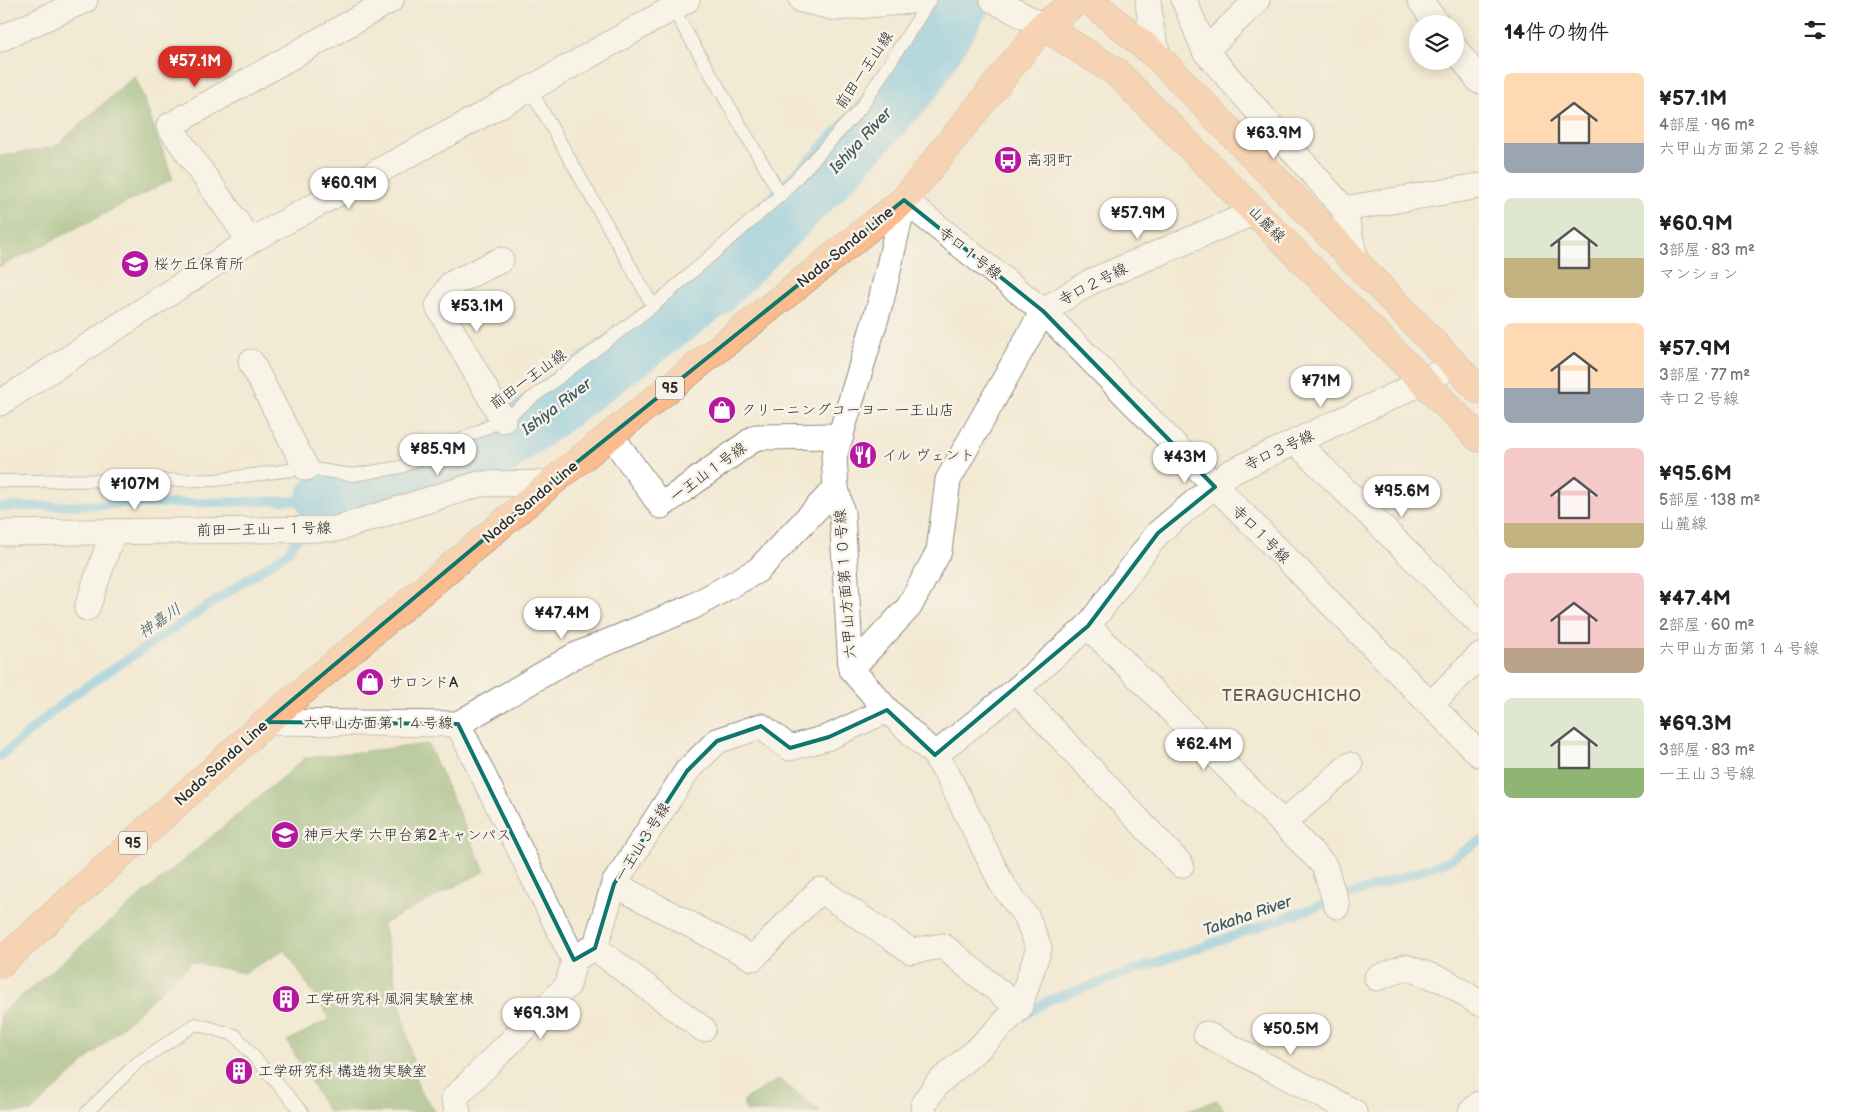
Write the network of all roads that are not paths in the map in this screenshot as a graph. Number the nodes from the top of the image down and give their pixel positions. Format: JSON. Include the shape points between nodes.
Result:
{"nodes":[{"id":1,"x":85,"y":0,"type":"edge"},
{"id":2,"x":392,"y":0,"type":"edge"},
{"id":3,"x":802,"y":0,"type":"edge"},
{"id":4,"x":921,"y":0,"type":"edge"},
{"id":5,"x":930,"y":0,"type":"edge"},
{"id":6,"x":993,"y":0,"type":"edge"},
{"id":7,"x":1079,"y":0,"type":"edge"},
{"id":8,"x":1088,"y":0,"type":"edge"},
{"id":9,"x":1148,"y":0,"type":"edge"},
{"id":10,"x":1184,"y":0,"type":"edge"},
{"id":11,"x":1257,"y":0,"type":"edge"},
{"id":12,"x":1420,"y":0,"type":"edge"},
{"id":13,"x":680,"y":4,"type":"edge"},
{"id":14,"x":1043,"y":13,"type":"edge"},
{"id":15,"x":1431,"y":15,"type":"edge"},
{"id":16,"x":0,"y":39,"type":"edge"},
{"id":17,"x":1205,"y":51,"type":"junction"},
{"id":18,"x":1159,"y":58,"type":"junction"},
{"id":19,"x":1464,"y":60,"type":"edge"},
{"id":20,"x":1479,"y":81,"type":"edge"},
{"id":21,"x":530,"y":89,"type":"junction"},
{"id":22,"x":1479,"y":186,"type":"edge"},
{"id":23,"x":781,"y":195,"type":"junction"},
{"id":24,"x":904,"y":200,"type":"junction"},
{"id":25,"x":1344,"y":209,"type":"junction"},
{"id":26,"x":1255,"y":212,"type":"junction"},
{"id":27,"x":250,"y":241,"type":"junction"},
{"id":28,"x":501,"y":260,"type":"dead end"},
{"id":29,"x":1356,"y":262,"type":"junction"},
{"id":30,"x":653,"y":306,"type":"junction"},
{"id":31,"x":1043,"y":311,"type":"junction"},
{"id":32,"x":251,"y":362,"type":"dead end"},
{"id":33,"x":1454,"y":365,"type":"junction"},
{"id":34,"x":1423,"y":382,"type":"junction"},
{"id":35,"x":1479,"y":390,"type":"edge"},
{"id":36,"x":0,"y":404,"type":"edge"},
{"id":37,"x":503,"y":420,"type":"junction"},
{"id":38,"x":611,"y":435,"type":"junction"},
{"id":39,"x":841,"y":436,"type":"junction"},
{"id":40,"x":1479,"y":438,"type":"edge"},
{"id":41,"x":1296,"y":442,"type":"junction"},
{"id":42,"x":306,"y":468,"type":"junction"},
{"id":43,"x":0,"y":481,"type":"edge"},
{"id":44,"x":551,"y":483,"type":"junction"},
{"id":45,"x":1215,"y":487,"type":"junction"},
{"id":46,"x":836,"y":488,"type":"junction"},
{"id":47,"x":113,"y":532,"type":"junction"},
{"id":48,"x":0,"y":534,"type":"edge"},
{"id":49,"x":87,"y":608,"type":"dead end"},
{"id":50,"x":1479,"y":624,"type":"edge"},
{"id":51,"x":1088,"y":626,"type":"junction"},
{"id":52,"x":1479,"y":656,"type":"edge"},
{"id":53,"x":851,"y":669,"type":"junction"},
{"id":54,"x":1016,"y":690,"type":"junction"},
{"id":55,"x":1430,"y":704,"type":"junction"},
{"id":56,"x":887,"y":710,"type":"junction"},
{"id":57,"x":266,"y":722,"type":"junction"},
{"id":58,"x":458,"y":724,"type":"junction"},
{"id":59,"x":1479,"y":754,"type":"edge"},
{"id":60,"x":935,"y":755,"type":"junction"},
{"id":61,"x":1350,"y":765,"type":"dead end"},
{"id":62,"x":1283,"y":824,"type":"junction"},
{"id":63,"x":1181,"y":865,"type":"dead end"},
{"id":64,"x":614,"y":884,"type":"junction"},
{"id":65,"x":1337,"y":906,"type":"dead end"},
{"id":66,"x":585,"y":954,"type":"junction"},
{"id":67,"x":0,"y":964,"type":"edge"},
{"id":68,"x":1376,"y":978,"type":"dead end"},
{"id":69,"x":1479,"y":1003,"type":"edge"},
{"id":70,"x":1020,"y":1008,"type":"junction"},
{"id":71,"x":703,"y":1029,"type":"dead end"},
{"id":72,"x":1206,"y":1034,"type":"dead end"},
{"id":73,"x":1479,"y":1104,"type":"edge"},
{"id":74,"x":87,"y":1112,"type":"edge"},
{"id":75,"x":302,"y":1112,"type":"edge"},
{"id":76,"x":458,"y":1112,"type":"edge"},
{"id":77,"x":923,"y":1112,"type":"edge"},
{"id":78,"x":1354,"y":1112,"type":"edge"},
{"id":79,"x":1471,"y":1112,"type":"edge"}],
"edges":[{"from":1,"to":16,"type":"street"},
{"from":2,"to":27,"type":"street","via":[[169,126]]},
{"from":3,"to":4,"type":"street","via":[[836,8]]},
{"from":5,"to":23,"type":"lane","name":"前田一王山線","via":[[860,109]]},
{"from":6,"to":14,"type":"street"},
{"from":7,"to":14,"type":"main road","name":"Nada-Sanda Line","number":"95"},
{"from":8,"to":18,"type":"main road"},
{"from":9,"to":18,"type":"street"},
{"from":10,"to":17,"type":"street"},
{"from":11,"to":17,"type":"street"},
{"from":12,"to":15,"type":"street"},
{"from":13,"to":21,"type":"street"},
{"from":13,"to":23,"type":"lane"},
{"from":14,"to":24,"type":"main road","name":"Nada-Sanda Line","number":"95"},
{"from":14,"to":26,"type":"main road","name":"山麓線","via":[[1116,72]]},
{"from":17,"to":25,"type":"street"},
{"from":18,"to":29,"type":"main road"},
{"from":19,"to":20,"type":"street"},
{"from":21,"to":27,"type":"street"},
{"from":21,"to":30,"type":"lane"},
{"from":22,"to":25,"type":"street"},
{"from":23,"to":30,"type":"lane","name":"前田一王山線"},
{"from":24,"to":31,"type":"street","name":"寺口１号線"},
{"from":24,"to":38,"type":"main road","name":"Nada-Sanda Line","number":"95"},
{"from":24,"to":39,"type":"street","name":"六甲山方面第１０号線","via":[[881,301]]},
{"from":25,"to":29,"type":"street"},
{"from":26,"to":31,"type":"street","name":"寺口２号線","via":[[1090,282]]},
{"from":26,"to":34,"type":"main road","name":"山麓線"},
{"from":27,"to":36,"type":"street"},
{"from":28,"to":37,"type":"street","via":[[451,284],[438,306]]},
{"from":29,"to":33,"type":"main road"},
{"from":30,"to":37,"type":"lane","name":"前田一王山線"},
{"from":31,"to":45,"type":"street","name":"寺口１号線"},
{"from":31,"to":53,"type":"street","via":[[948,480],[939,552],[909,607]]},
{"from":32,"to":42,"type":"street"},
{"from":33,"to":34,"type":"street","name":"寺口３号線"},
{"from":33,"to":35,"type":"main road"},
{"from":34,"to":40,"type":"main road","name":"山麓線"},
{"from":34,"to":41,"type":"street","name":"寺口３号線"},
{"from":37,"to":42,"type":"lane","name":"前田一王山線","via":[[400,467],[353,475]]},
{"from":38,"to":39,"type":"street","name":"一王山１号線","via":[[661,506],[756,437]]},
{"from":38,"to":44,"type":"main road","name":"Nada-Sanda Line","number":"95"},
{"from":39,"to":46,"type":"street","name":"六甲山方面第１０号線","via":[[834,457]]},
{"from":41,"to":45,"type":"street","name":"寺口３号線","via":[[1229,473]]},
{"from":41,"to":50,"type":"street"},
{"from":42,"to":43,"type":"lane","name":"前田一王山線","via":[[215,480]]},
{"from":44,"to":47,"type":"street","name":"前田一王山－１号線","via":[[479,484],[336,529]]},
{"from":44,"to":57,"type":"main road","name":"Nada-Sanda Line","number":"95"},
{"from":45,"to":51,"type":"street","name":"寺口３号線","via":[[1158,533]]},
{"from":45,"to":55,"type":"street","name":"寺口１号線"},
{"from":46,"to":53,"type":"street","name":"六甲山方面第１０号線","via":[[842,513]]},
{"from":46,"to":58,"type":"street","name":"六甲山方面第１４号線","via":[[758,570],[692,607],[574,656]]},
{"from":47,"to":48,"type":"street","name":"前田一王山－１号線"},
{"from":47,"to":49,"type":"street"},
{"from":51,"to":54,"type":"street","name":"寺口３号線"},
{"from":51,"to":62,"type":"street"},
{"from":52,"to":55,"type":"street"},
{"from":53,"to":56,"type":"street","name":"六甲山方面第１０号線"},
{"from":54,"to":60,"type":"street","name":"寺口３号線"},
{"from":54,"to":63,"type":"street"},
{"from":55,"to":59,"type":"street","name":"寺口１号線"},
{"from":56,"to":60,"type":"street","name":"六甲山方面第１０号線"},
{"from":56,"to":64,"type":"street","name":"一王山３号線","via":[[829,737],[790,748],[761,726],[718,742],[687,771]]},
{"from":57,"to":58,"type":"street","name":"六甲山方面第１４号線"},
{"from":57,"to":67,"type":"main road","name":"Nada-Sanda Line","number":"95"},
{"from":58,"to":66,"type":"street"},
{"from":60,"to":70,"type":"street","name":"六甲山方面第１０号線","via":[[1002,884],[1027,918],[1039,948]]},
{"from":61,"to":62,"type":"street"},
{"from":62,"to":65,"type":"street","via":[[1324,866]]},
{"from":64,"to":66,"type":"street","name":"一王山３号線"},
{"from":64,"to":70,"type":"street","via":[[753,958],[820,890],[911,951],[943,946]]},
{"from":66,"to":71,"type":"street"},
{"from":66,"to":76,"type":"street","name":"一王山３号線","via":[[568,985],[454,1098]]},
{"from":68,"to":69,"type":"street","via":[[1405,967],[1445,981]]},
{"from":70,"to":77,"type":"street","name":"六甲山方面第１０号線","via":[[938,1083],[924,1103]]},
{"from":72,"to":78,"type":"street"},
{"from":73,"to":79,"type":"street"},
{"from":74,"to":75,"type":"lane","via":[[138,1062],[196,1024],[235,1035]]}]}
